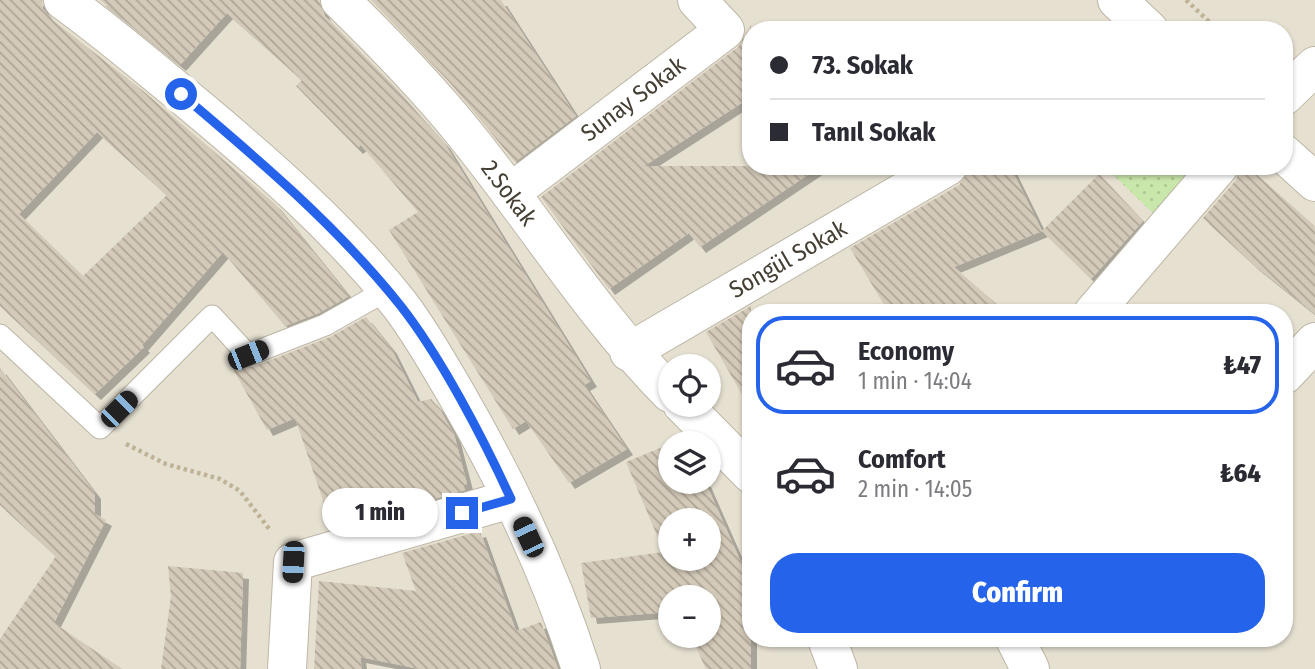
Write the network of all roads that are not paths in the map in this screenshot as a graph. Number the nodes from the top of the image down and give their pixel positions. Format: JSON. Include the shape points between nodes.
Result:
{"nodes":[{"id":1,"x":63,"y":0,"type":"edge"},
{"id":2,"x":340,"y":0,"type":"edge"},
{"id":3,"x":697,"y":0,"type":"edge"},
{"id":4,"x":1117,"y":0,"type":"edge"},
{"id":5,"x":1139,"y":21,"type":"edge"},
{"id":6,"x":1315,"y":66,"type":"edge"},
{"id":7,"x":1293,"y":87,"type":"edge"},
{"id":8,"x":1293,"y":162,"type":"edge"},
{"id":9,"x":933,"y":175,"type":"edge"},
{"id":10,"x":1211,"y":175,"type":"edge"},
{"id":11,"x":1315,"y":181,"type":"edge"},
{"id":12,"x":510,"y":193,"type":"junction"},
{"id":13,"x":387,"y":290,"type":"junction"},
{"id":14,"x":1101,"y":304,"type":"edge"},
{"id":15,"x":0,"y":335,"type":"edge"},
{"id":16,"x":1315,"y":342,"type":"edge"},
{"id":17,"x":629,"y":352,"type":"junction"},
{"id":18,"x":1293,"y":365,"type":"edge"},
{"id":19,"x":658,"y":381,"type":"edge"},
{"id":20,"x":695,"y":417,"type":"edge"},
{"id":21,"x":742,"y":465,"type":"edge"},
{"id":22,"x":511,"y":499,"type":"junction"},
{"id":23,"x":830,"y":647,"type":"edge"},
{"id":24,"x":287,"y":669,"type":"edge"},
{"id":25,"x":581,"y":669,"type":"edge"},
{"id":26,"x":838,"y":669,"type":"edge"}],
"edges":[{"from":1,"to":13,"type":"street","via":[[271,172]]},
{"from":2,"to":12,"type":"street","name":"2.Sokak","via":[[465,133]]},
{"from":3,"to":12,"type":"street","name":"Sunay Sokak","via":[[725,30]]},
{"from":4,"to":5,"type":"street"},
{"from":6,"to":7,"type":"street"},
{"from":8,"to":11,"type":"street"},
{"from":9,"to":17,"type":"street","name":"Songül Sokak"},
{"from":10,"to":14,"type":"street"},
{"from":12,"to":17,"type":"street","name":"2.Sokak"},
{"from":13,"to":15,"type":"lane","via":[[325,325],[248,355],[212,316],[100,428]]},
{"from":13,"to":22,"type":"street","via":[[443,372]]},
{"from":16,"to":18,"type":"street"},
{"from":17,"to":19,"type":"street","name":"2.Sokak"},
{"from":20,"to":21,"type":"street"},
{"from":22,"to":24,"type":"street","via":[[293,562]]},
{"from":22,"to":25,"type":"street"},
{"from":23,"to":26,"type":"street"}]}
